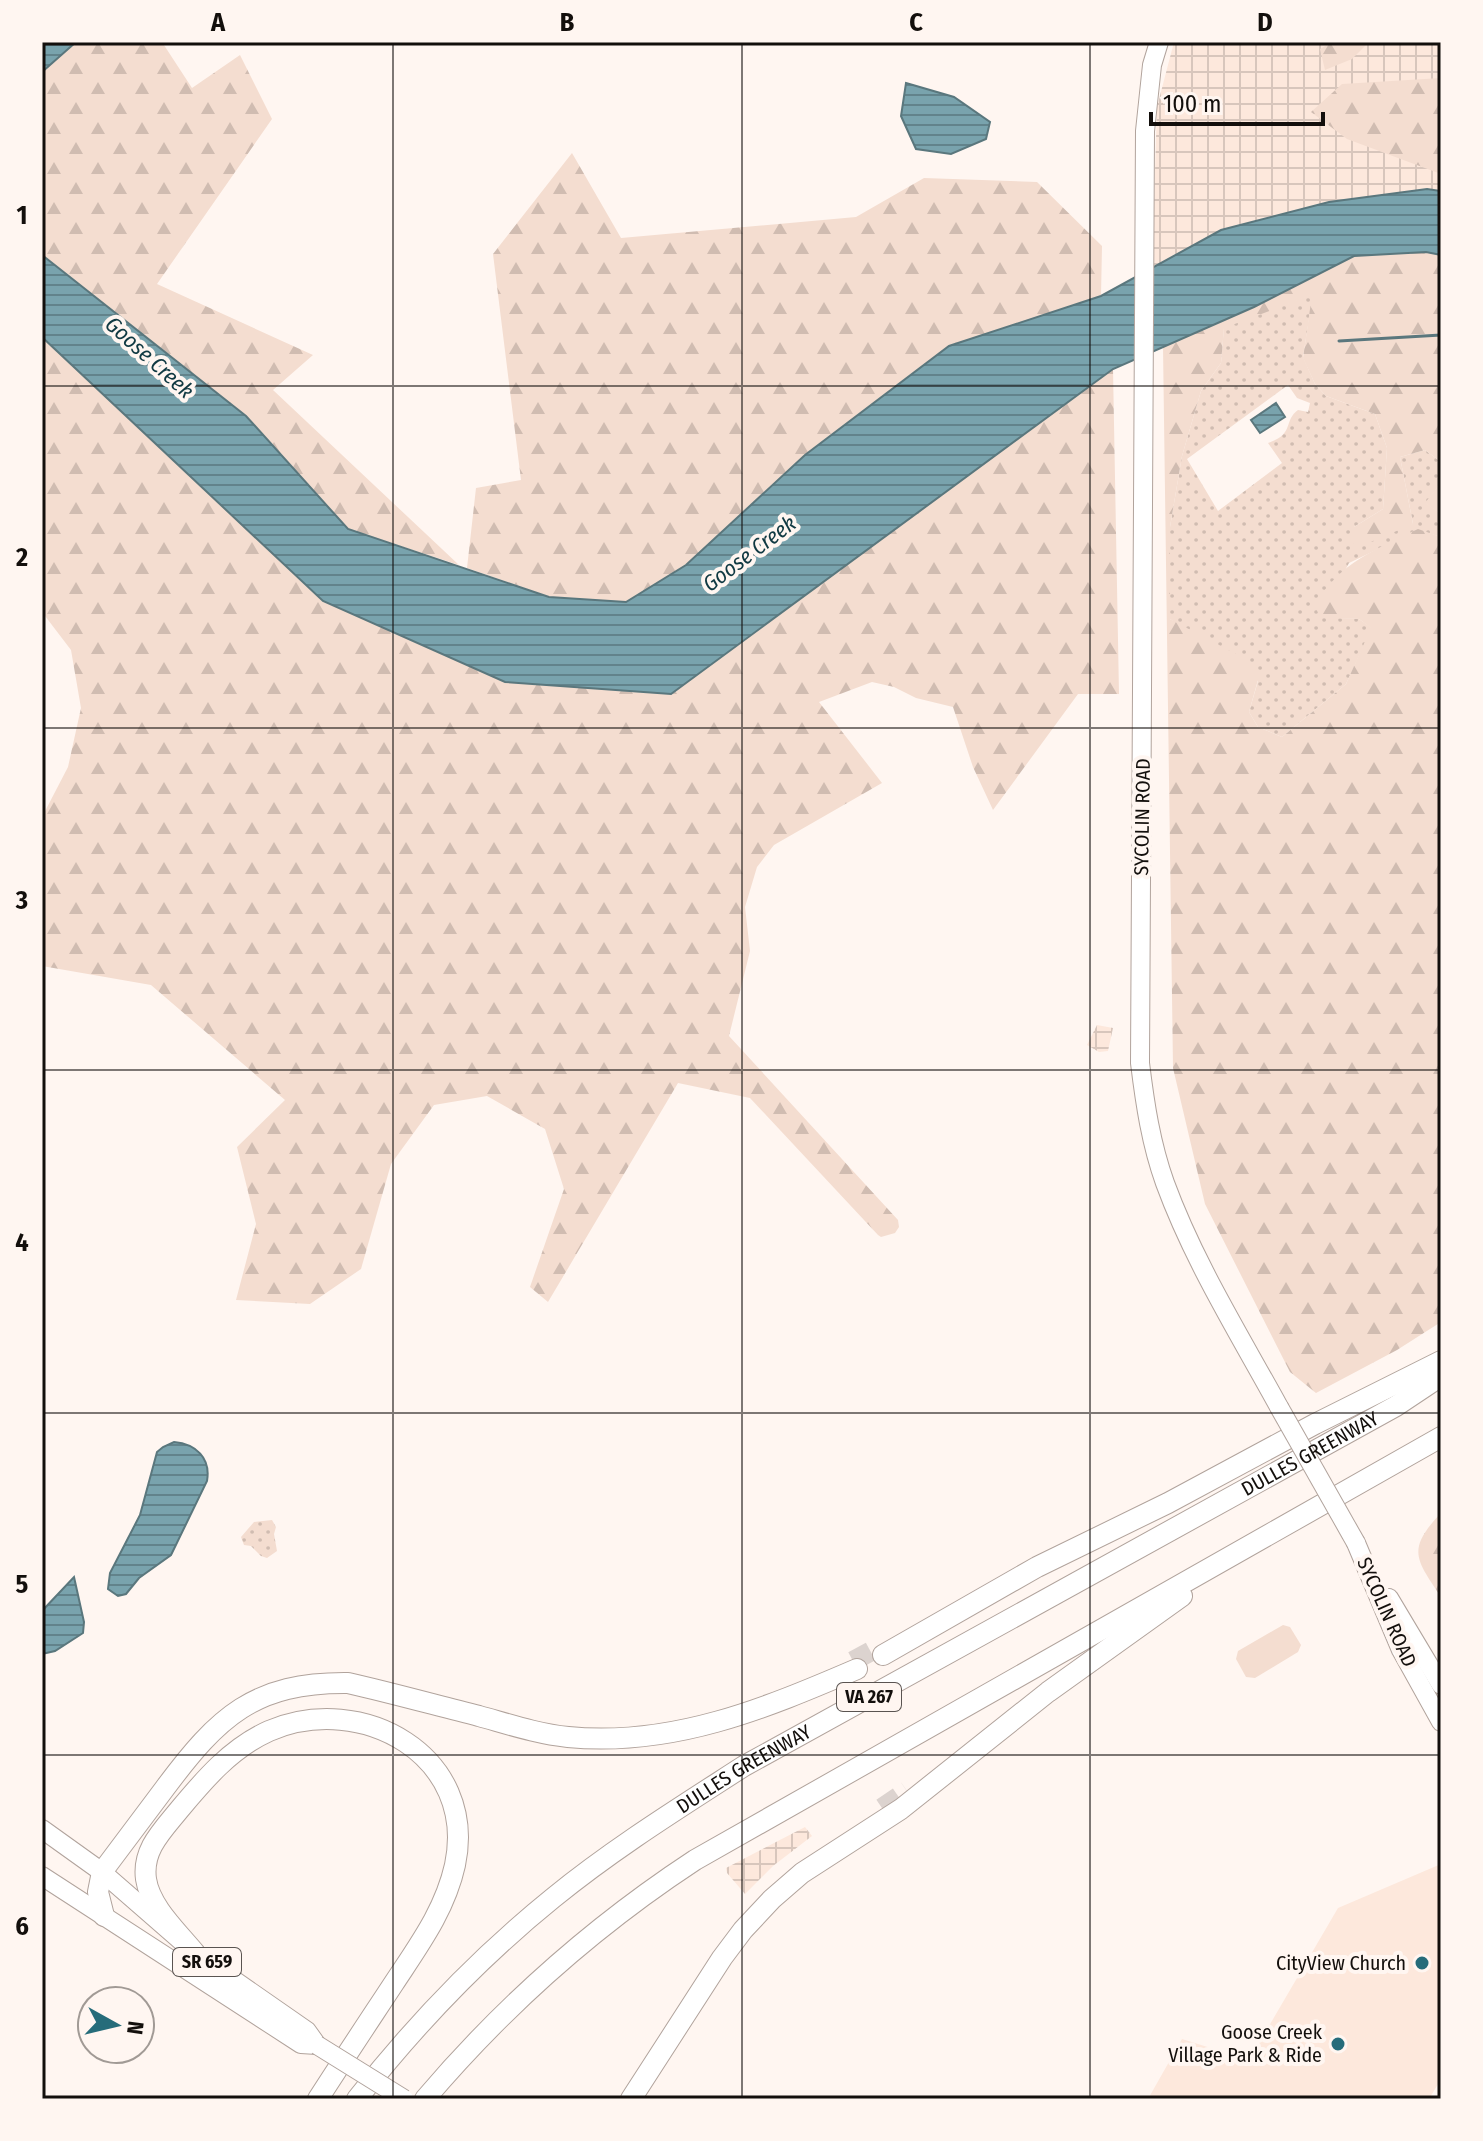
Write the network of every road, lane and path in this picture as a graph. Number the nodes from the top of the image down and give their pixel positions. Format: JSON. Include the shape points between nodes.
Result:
{"nodes":[{"id":1,"x":1159,"y":42,"type":"edge"},
{"id":2,"x":1441,"y":1361,"type":"edge"},
{"id":3,"x":1441,"y":1376,"type":"edge"},
{"id":4,"x":1441,"y":1437,"type":"edge"},
{"id":5,"x":1356,"y":1543,"type":"junction"},
{"id":6,"x":1246,"y":1548,"type":"junction"},
{"id":7,"x":881,"y":1651,"type":"tunnel mouth"},
{"id":8,"x":855,"y":1665,"type":"tunnel mouth"},
{"id":9,"x":1441,"y":1685,"type":"edge"},
{"id":10,"x":1441,"y":1722,"type":"edge"},
{"id":11,"x":931,"y":1785,"type":"junction"},
{"id":12,"x":907,"y":1791,"type":"tunnel mouth"},
{"id":13,"x":882,"y":1808,"type":"tunnel mouth"},
{"id":14,"x":42,"y":1829,"type":"edge"},
{"id":15,"x":848,"y":1843,"type":"junction"},
{"id":16,"x":102,"y":1872,"type":"junction"},
{"id":17,"x":42,"y":1876,"type":"edge"},
{"id":18,"x":104,"y":1916,"type":"junction"},
{"id":19,"x":195,"y":1953,"type":"junction"},
{"id":20,"x":317,"y":2045,"type":"junction"},
{"id":21,"x":318,"y":2099,"type":"edge"},
{"id":22,"x":357,"y":2099,"type":"edge"},
{"id":23,"x":404,"y":2099,"type":"edge"},
{"id":24,"x":425,"y":2099,"type":"edge"},
{"id":25,"x":631,"y":2099,"type":"edge"}],
"edges":[{"from":1,"to":5,"type":"main road","name":"SYCOLIN ROAD","bridge":true,"via":[[1146,116],[1140,1063],[1165,1182],[1197,1259]]},
{"from":2,"to":7,"type":"highway"},
{"from":3,"to":22,"type":"highway","name":"DULLES GREENWAY","number":"VA 267","via":[[1396,1406],[744,1766],[644,1831],[554,1897],[485,1957]]},
{"from":4,"to":6,"type":"highway","number":"VA 267"},
{"from":5,"to":9,"type":"main road","name":"SYCOLIN ROAD"},
{"from":5,"to":10,"type":"main road","name":"SYCOLIN ROAD","via":[[1401,1650]]},
{"from":6,"to":11,"type":"highway"},
{"from":6,"to":24,"type":"highway","number":"VA 267","via":[[682,1869],[552,1967],[481,2035]]},
{"from":8,"to":16,"type":"highway","via":[[742,1716],[702,1728],[616,1739],[526,1729],[348,1683],[282,1690],[224,1719],[197,1746]]},
{"from":11,"to":12,"type":"highway"},
{"from":11,"to":15,"type":"highway"},
{"from":13,"to":15,"type":"highway"},
{"from":14,"to":16,"type":"main road","number":"SR 659"},
{"from":15,"to":25,"type":"highway","via":[[802,1873],[743,1930]]},
{"from":16,"to":18,"type":"highway","via":[[98,1892]]},
{"from":16,"to":19,"type":"main road","number":"SR 659"},
{"from":17,"to":18,"type":"main road","number":"SR 659"},
{"from":18,"to":20,"type":"main road","number":"SR 659","via":[[301,2044]]},
{"from":19,"to":20,"type":"main road","number":"SR 659","via":[[307,2031]]},
{"from":19,"to":21,"type":"highway","via":[[158,1908],[145,1870],[155,1840],[212,1770],[268,1731],[330,1718],[388,1731],[434,1769],[449,1795],[456,1825],[449,1886],[428,1932]]},
{"from":20,"to":23,"type":"main road","number":"SR 659","bridge":true}]}
